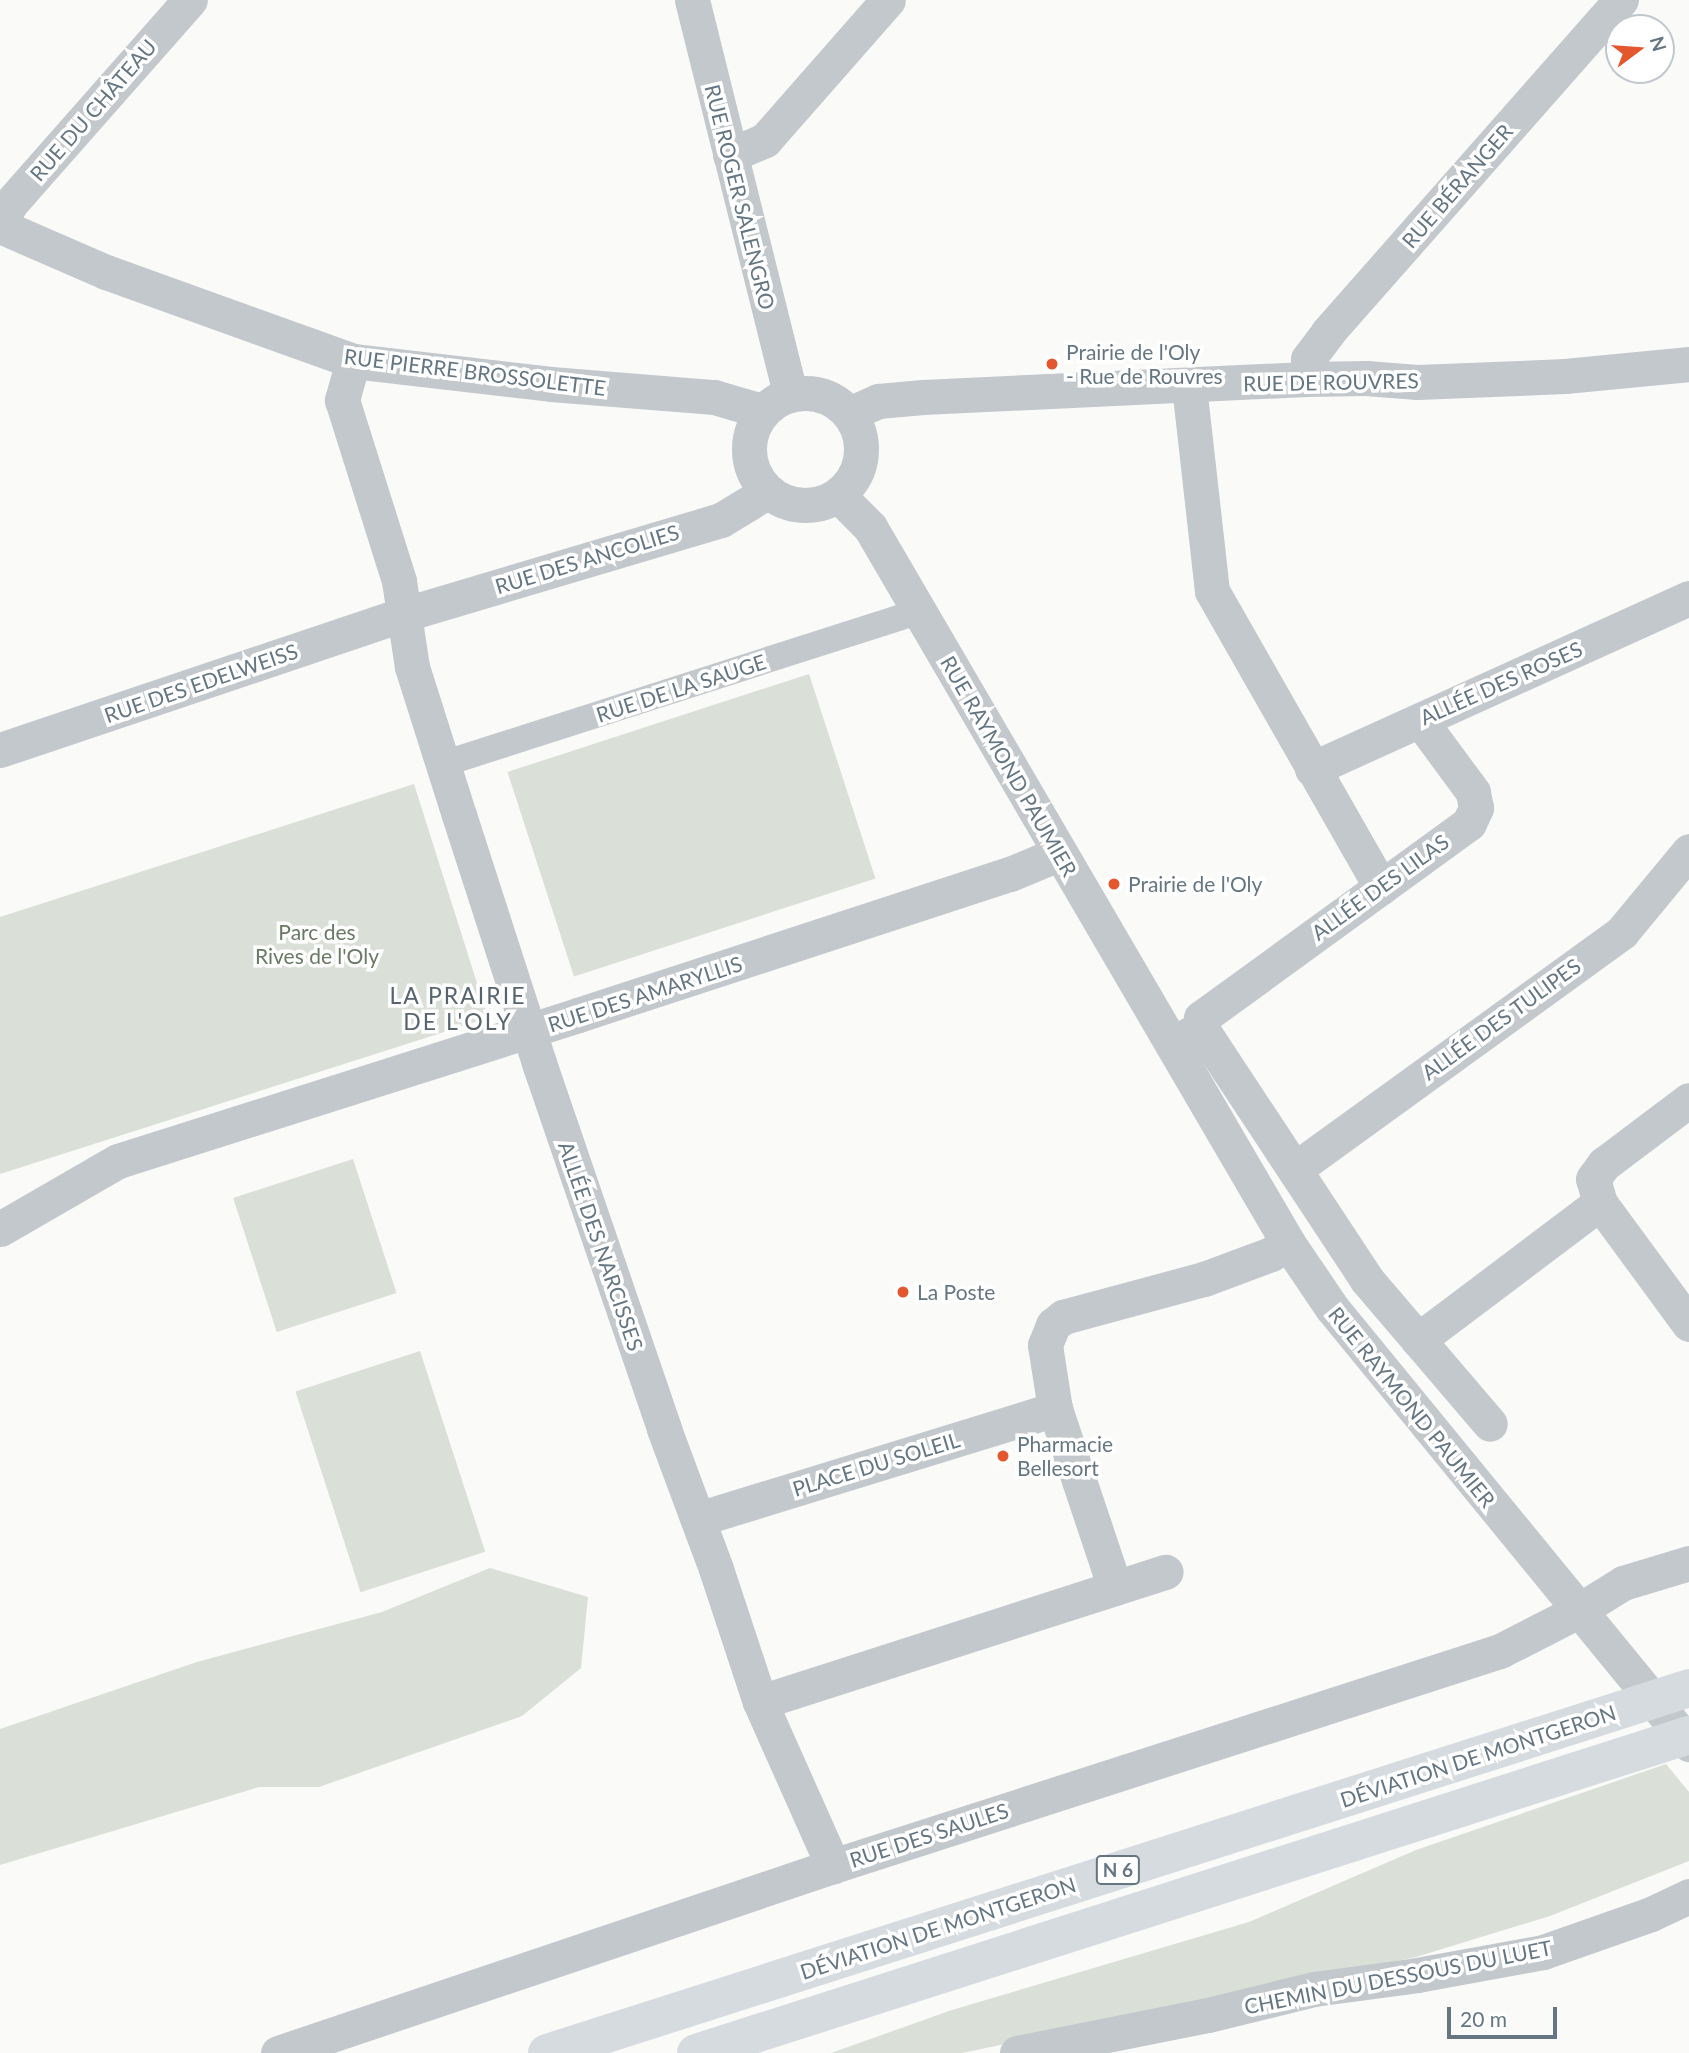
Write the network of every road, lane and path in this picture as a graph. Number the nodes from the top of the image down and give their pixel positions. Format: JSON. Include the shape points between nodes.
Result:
{"nodes":[{"id":1,"x":190,"y":0,"type":"edge"},
{"id":2,"x":692,"y":0,"type":"edge"},
{"id":3,"x":888,"y":0,"type":"edge"},
{"id":4,"x":1621,"y":0,"type":"edge"},
{"id":5,"x":730,"y":155,"type":"junction"},
{"id":6,"x":0,"y":224,"type":"edge"},
{"id":7,"x":353,"y":361,"type":"junction"},
{"id":8,"x":1689,"y":363,"type":"edge"},
{"id":9,"x":1307,"y":379,"type":"junction"},
{"id":10,"x":1189,"y":386,"type":"junction"},
{"id":11,"x":776,"y":402,"type":"junction"},
{"id":12,"x":849,"y":414,"type":"junction"},
{"id":13,"x":767,"y":492,"type":"junction"},
{"id":14,"x":838,"y":495,"type":"junction"},
{"id":15,"x":1689,"y":598,"type":"edge"},
{"id":16,"x":920,"y":611,"type":"junction"},
{"id":17,"x":402,"y":615,"type":"junction"},
{"id":18,"x":1420,"y":720,"type":"junction"},
{"id":19,"x":0,"y":750,"type":"edge"},
{"id":20,"x":443,"y":764,"type":"junction"},
{"id":21,"x":1312,"y":768,"type":"junction"},
{"id":22,"x":1689,"y":851,"type":"edge"},
{"id":23,"x":1058,"y":854,"type":"junction"},
{"id":24,"x":1381,"y":887,"type":"junction"},
{"id":25,"x":529,"y":1031,"type":"junction"},
{"id":26,"x":1186,"y":1036,"type":"junction"},
{"id":27,"x":1689,"y":1100,"type":"edge"},
{"id":28,"x":1295,"y":1169,"type":"junction"},
{"id":29,"x":1600,"y":1202,"type":"junction"},
{"id":30,"x":0,"y":1229,"type":"edge"},
{"id":31,"x":1288,"y":1243,"type":"junction"},
{"id":32,"x":1689,"y":1324,"type":"edge"},
{"id":33,"x":1418,"y":1340,"type":"junction"},
{"id":34,"x":1055,"y":1409,"type":"junction"},
{"id":35,"x":1490,"y":1424,"type":"dead end"},
{"id":36,"x":698,"y":1519,"type":"junction"},
{"id":37,"x":1689,"y":1563,"type":"edge"},
{"id":38,"x":1166,"y":1572,"type":"dead end"},
{"id":39,"x":1115,"y":1588,"type":"junction"},
{"id":40,"x":1578,"y":1611,"type":"junction"},
{"id":41,"x":1689,"y":1688,"type":"edge"},
{"id":42,"x":760,"y":1702,"type":"junction"},
{"id":43,"x":1689,"y":1735,"type":"edge"},
{"id":44,"x":1689,"y":1744,"type":"edge"},
{"id":45,"x":833,"y":1866,"type":"junction"},
{"id":46,"x":1689,"y":1896,"type":"edge"},
{"id":47,"x":278,"y":2053,"type":"edge"},
{"id":48,"x":547,"y":2053,"type":"edge"},
{"id":49,"x":696,"y":2053,"type":"edge"},
{"id":50,"x":1017,"y":2053,"type":"edge"}],
"edges":[{"from":1,"to":6,"type":"street","name":"RUE DU CHÂTEAU","via":[[10,205]]},
{"from":2,"to":5,"type":"street","name":"RUE ROGER SALENGRO"},
{"from":3,"to":5,"type":"street","via":[[765,140]]},
{"from":4,"to":9,"type":"street","name":"RUE BÉRANGER","via":[[1328,332],[1308,359]]},
{"from":5,"to":11,"type":"street","name":"RUE ROGER SALENGRO"},
{"from":6,"to":7,"type":"street","name":"RUE PIERRE BROSSOLETTE","via":[[106,272]]},
{"from":7,"to":11,"type":"street","name":"RUE PIERRE BROSSOLETTE","via":[[551,384]]},
{"from":7,"to":17,"type":"street","name":"ALLÉE DES NARCISSES","via":[[342,400],[399,581]]},
{"from":8,"to":9,"type":"street","name":"RUE DE ROUVRES","via":[[1565,376],[1417,382]]},
{"from":9,"to":10,"type":"street","name":"RUE DE ROUVRES"},
{"from":10,"to":12,"type":"street","name":"RUE DE ROUVRES","via":[[923,397],[878,401]]},
{"from":10,"to":21,"type":"street","via":[[1212,591]]},
{"from":11,"to":12,"type":"street","via":[[822,395]]},
{"from":11,"to":13,"type":"street","via":[[751,430],[748,453],[754,474]]},
{"from":12,"to":14,"type":"street","via":[[861,447],[855,474]]},
{"from":13,"to":14,"type":"street","via":[[802,506],[821,504]]},
{"from":13,"to":17,"type":"street","name":"RUE DES ANCOLIES","via":[[721,520]]},
{"from":14,"to":16,"type":"street","name":"RUE RAYMOND PAUMIER","via":[[870,527]]},
{"from":15,"to":18,"type":"street","name":"ALLÉE DES ROSES"},
{"from":16,"to":20,"type":"street","name":"RUE DE LA SAUGE"},
{"from":16,"to":23,"type":"street","name":"RUE RAYMOND PAUMIER"},
{"from":17,"to":19,"type":"street","name":"RUE DES EDELWEISS"},
{"from":17,"to":20,"type":"street","name":"ALLÉE DES NARCISSES","via":[[412,667]]},
{"from":18,"to":21,"type":"street","name":"ALLÉE DES ROSES"},
{"from":18,"to":24,"type":"street","name":"ALLÉE DES LILAS","via":[[1473,792],[1476,808],[1469,823]]},
{"from":20,"to":25,"type":"street","name":"ALLÉE DES NARCISSES"},
{"from":21,"to":24,"type":"street"},
{"from":22,"to":28,"type":"street","name":"ALLÉE DES TULIPES","via":[[1622,932]]},
{"from":23,"to":25,"type":"street","name":"RUE DES AMARYLLIS","via":[[1010,874]]},
{"from":23,"to":26,"type":"street","name":"RUE RAYMOND PAUMIER"},
{"from":24,"to":26,"type":"street","name":"ALLÉE DES LILAS","via":[[1201,1018]]},
{"from":25,"to":30,"type":"street","name":"RUE DES AMARYLLIS","via":[[118,1161]]},
{"from":25,"to":36,"type":"street","name":"ALLÉE DES NARCISSES"},
{"from":26,"to":28,"type":"street","name":"RUE RAYMOND PAUMIER"},
{"from":26,"to":31,"type":"street","name":"RUE RAYMOND PAUMIER"},
{"from":27,"to":29,"type":"street","via":[[1604,1164],[1593,1179]]},
{"from":28,"to":33,"type":"street","name":"RUE RAYMOND PAUMIER","via":[[1367,1280]]},
{"from":29,"to":32,"type":"street"},
{"from":29,"to":33,"type":"street"},
{"from":31,"to":34,"type":"street","via":[[1204,1279],[1063,1318],[1053,1325],[1045,1345]]},
{"from":31,"to":40,"type":"street","name":"RUE RAYMOND PAUMIER","via":[[1332,1308]]},
{"from":33,"to":35,"type":"street","name":"RUE RAYMOND PAUMIER"},
{"from":34,"to":36,"type":"street","name":"PLACE DU SOLEIL"},
{"from":34,"to":39,"type":"street"},
{"from":36,"to":42,"type":"street","name":"ALLÉE DES NARCISSES"},
{"from":37,"to":40,"type":"street","name":"RUE DES SAULES","via":[[1623,1583]]},
{"from":38,"to":39,"type":"street"},
{"from":39,"to":42,"type":"street"},
{"from":40,"to":44,"type":"street","name":"RUE RAYMOND PAUMIER"},
{"from":40,"to":45,"type":"street","name":"RUE DES SAULES","via":[[1500,1651]]},
{"from":41,"to":48,"type":"main road","name":"DÉVIATION DE MONTGERON","number":"N 6"},
{"from":42,"to":45,"type":"street","name":"ALLÉE DES NARCISSES"},
{"from":43,"to":49,"type":"main road","number":"N 6"},
{"from":45,"to":47,"type":"street","name":"RUE DES SAULES"},
{"from":46,"to":50,"type":"street","name":"CHEMIN DU DESSOUS DU LUET","via":[[1544,1952],[1314,1989]]}]}
